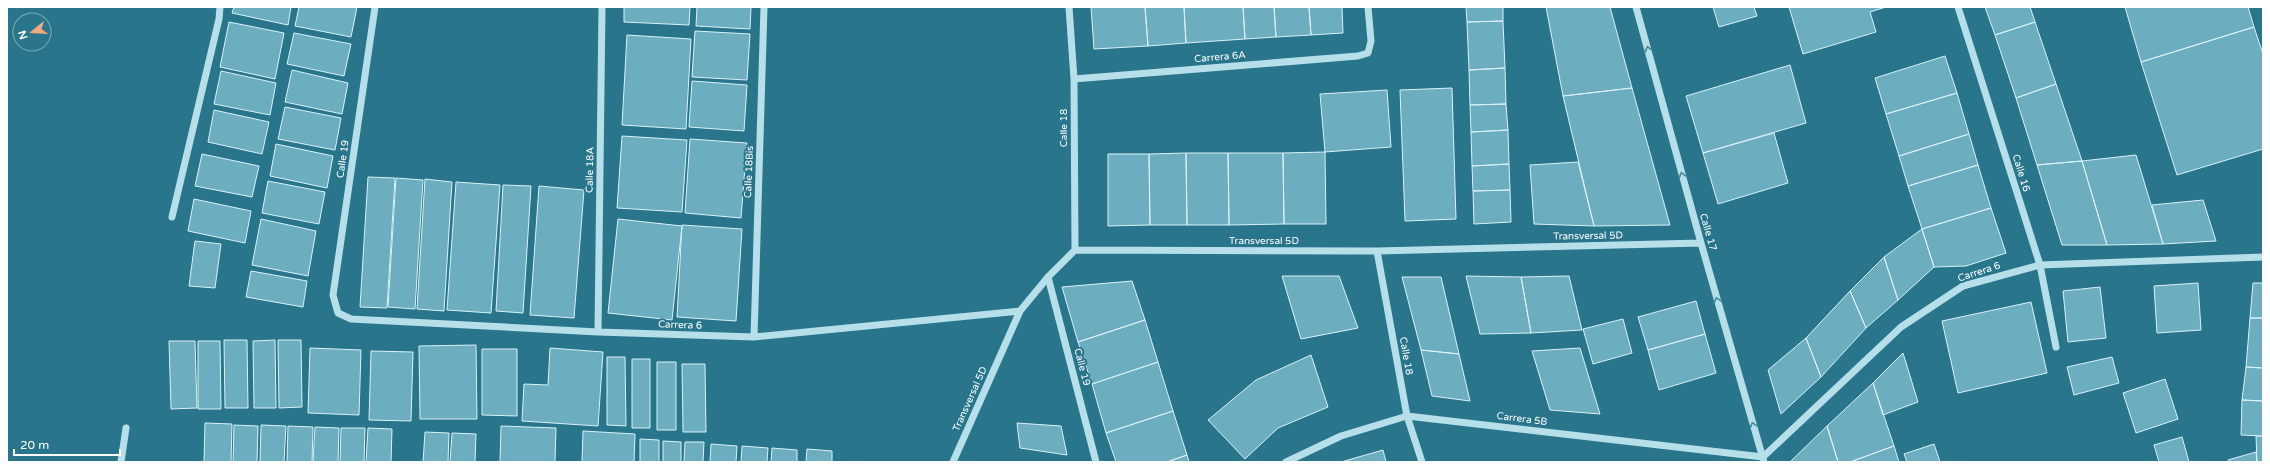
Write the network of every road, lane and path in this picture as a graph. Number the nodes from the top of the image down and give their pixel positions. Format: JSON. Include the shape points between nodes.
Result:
{"nodes":[{"id":1,"x":220,"y":7,"type":"edge"},
{"id":2,"x":375,"y":7,"type":"edge"},
{"id":3,"x":602,"y":7,"type":"edge"},
{"id":4,"x":764,"y":7,"type":"edge"},
{"id":5,"x":1069,"y":7,"type":"edge"},
{"id":6,"x":1368,"y":7,"type":"edge"},
{"id":7,"x":1636,"y":7,"type":"edge"},
{"id":8,"x":1958,"y":7,"type":"edge"},
{"id":9,"x":1074,"y":79,"type":"junction"},
{"id":10,"x":172,"y":217,"type":"dead end"},
{"id":11,"x":1701,"y":243,"type":"junction"},
{"id":12,"x":1075,"y":250,"type":"junction"},
{"id":13,"x":1377,"y":251,"type":"junction"},
{"id":14,"x":2263,"y":257,"type":"edge"},
{"id":15,"x":2040,"y":265,"type":"junction"},
{"id":16,"x":1048,"y":277,"type":"junction"},
{"id":17,"x":1020,"y":311,"type":"junction"},
{"id":18,"x":338,"y":314,"type":"joint"},
{"id":19,"x":598,"y":332,"type":"junction"},
{"id":20,"x":754,"y":337,"type":"junction"},
{"id":21,"x":2056,"y":347,"type":"dead end"},
{"id":22,"x":1407,"y":416,"type":"junction"},
{"id":23,"x":126,"y":428,"type":"dead end"},
{"id":24,"x":1764,"y":460,"type":"edge"},
{"id":25,"x":121,"y":462,"type":"edge"},
{"id":26,"x":953,"y":462,"type":"edge"},
{"id":27,"x":1096,"y":462,"type":"edge"},
{"id":28,"x":1286,"y":462,"type":"edge"},
{"id":29,"x":1422,"y":462,"type":"edge"}],
"edges":[{"from":1,"to":10,"type":"street"},
{"from":2,"to":18,"type":"street","name":"Calle 19","via":[[333,295]]},
{"from":3,"to":19,"type":"street","name":"Calle 18A"},
{"from":4,"to":20,"type":"street","name":"Calle 18Bis"},
{"from":5,"to":9,"type":"street","name":"Calle 18"},
{"from":6,"to":9,"type":"street","name":"Carrera 6A","via":[[1371,41],[1368,53],[1358,56]]},
{"from":11,"to":7,"type":"street","name":"Calle 17","one_way":true},
{"from":8,"to":15,"type":"street","name":"Calle 16"},
{"from":9,"to":12,"type":"street","name":"Calle 18"},
{"from":11,"to":13,"type":"street","name":"Transversal 5D"},
{"from":24,"to":11,"type":"street","name":"Calle 17","one_way":true},
{"from":12,"to":13,"type":"street","name":"Transversal 5D"},
{"from":12,"to":16,"type":"street","name":"Transversal 5D"},
{"from":13,"to":22,"type":"street","name":"Calle 18"},
{"from":14,"to":15,"type":"street","name":"Carrera 6"},
{"from":15,"to":21,"type":"street","name":"Calle 16"},
{"from":15,"to":24,"type":"street","name":"Carrera 6","via":[[1963,286],[1901,327]]},
{"from":16,"to":17,"type":"street","name":"Transversal 5D"},
{"from":16,"to":27,"type":"street","name":"Calle 19"},
{"from":17,"to":20,"type":"street","name":"Carrera 6"},
{"from":17,"to":26,"type":"street","name":"Transversal 5D"},
{"from":18,"to":19,"type":"street","name":"Carrera 6","via":[[351,319]]},
{"from":19,"to":20,"type":"street","name":"Carrera 6"},
{"from":22,"to":24,"type":"street","name":"Carrera 5B"},
{"from":22,"to":28,"type":"street","name":"Carrera 5B","via":[[1341,436]]},
{"from":22,"to":29,"type":"street","name":"Calle 18"},
{"from":23,"to":25,"type":"street"}]}
